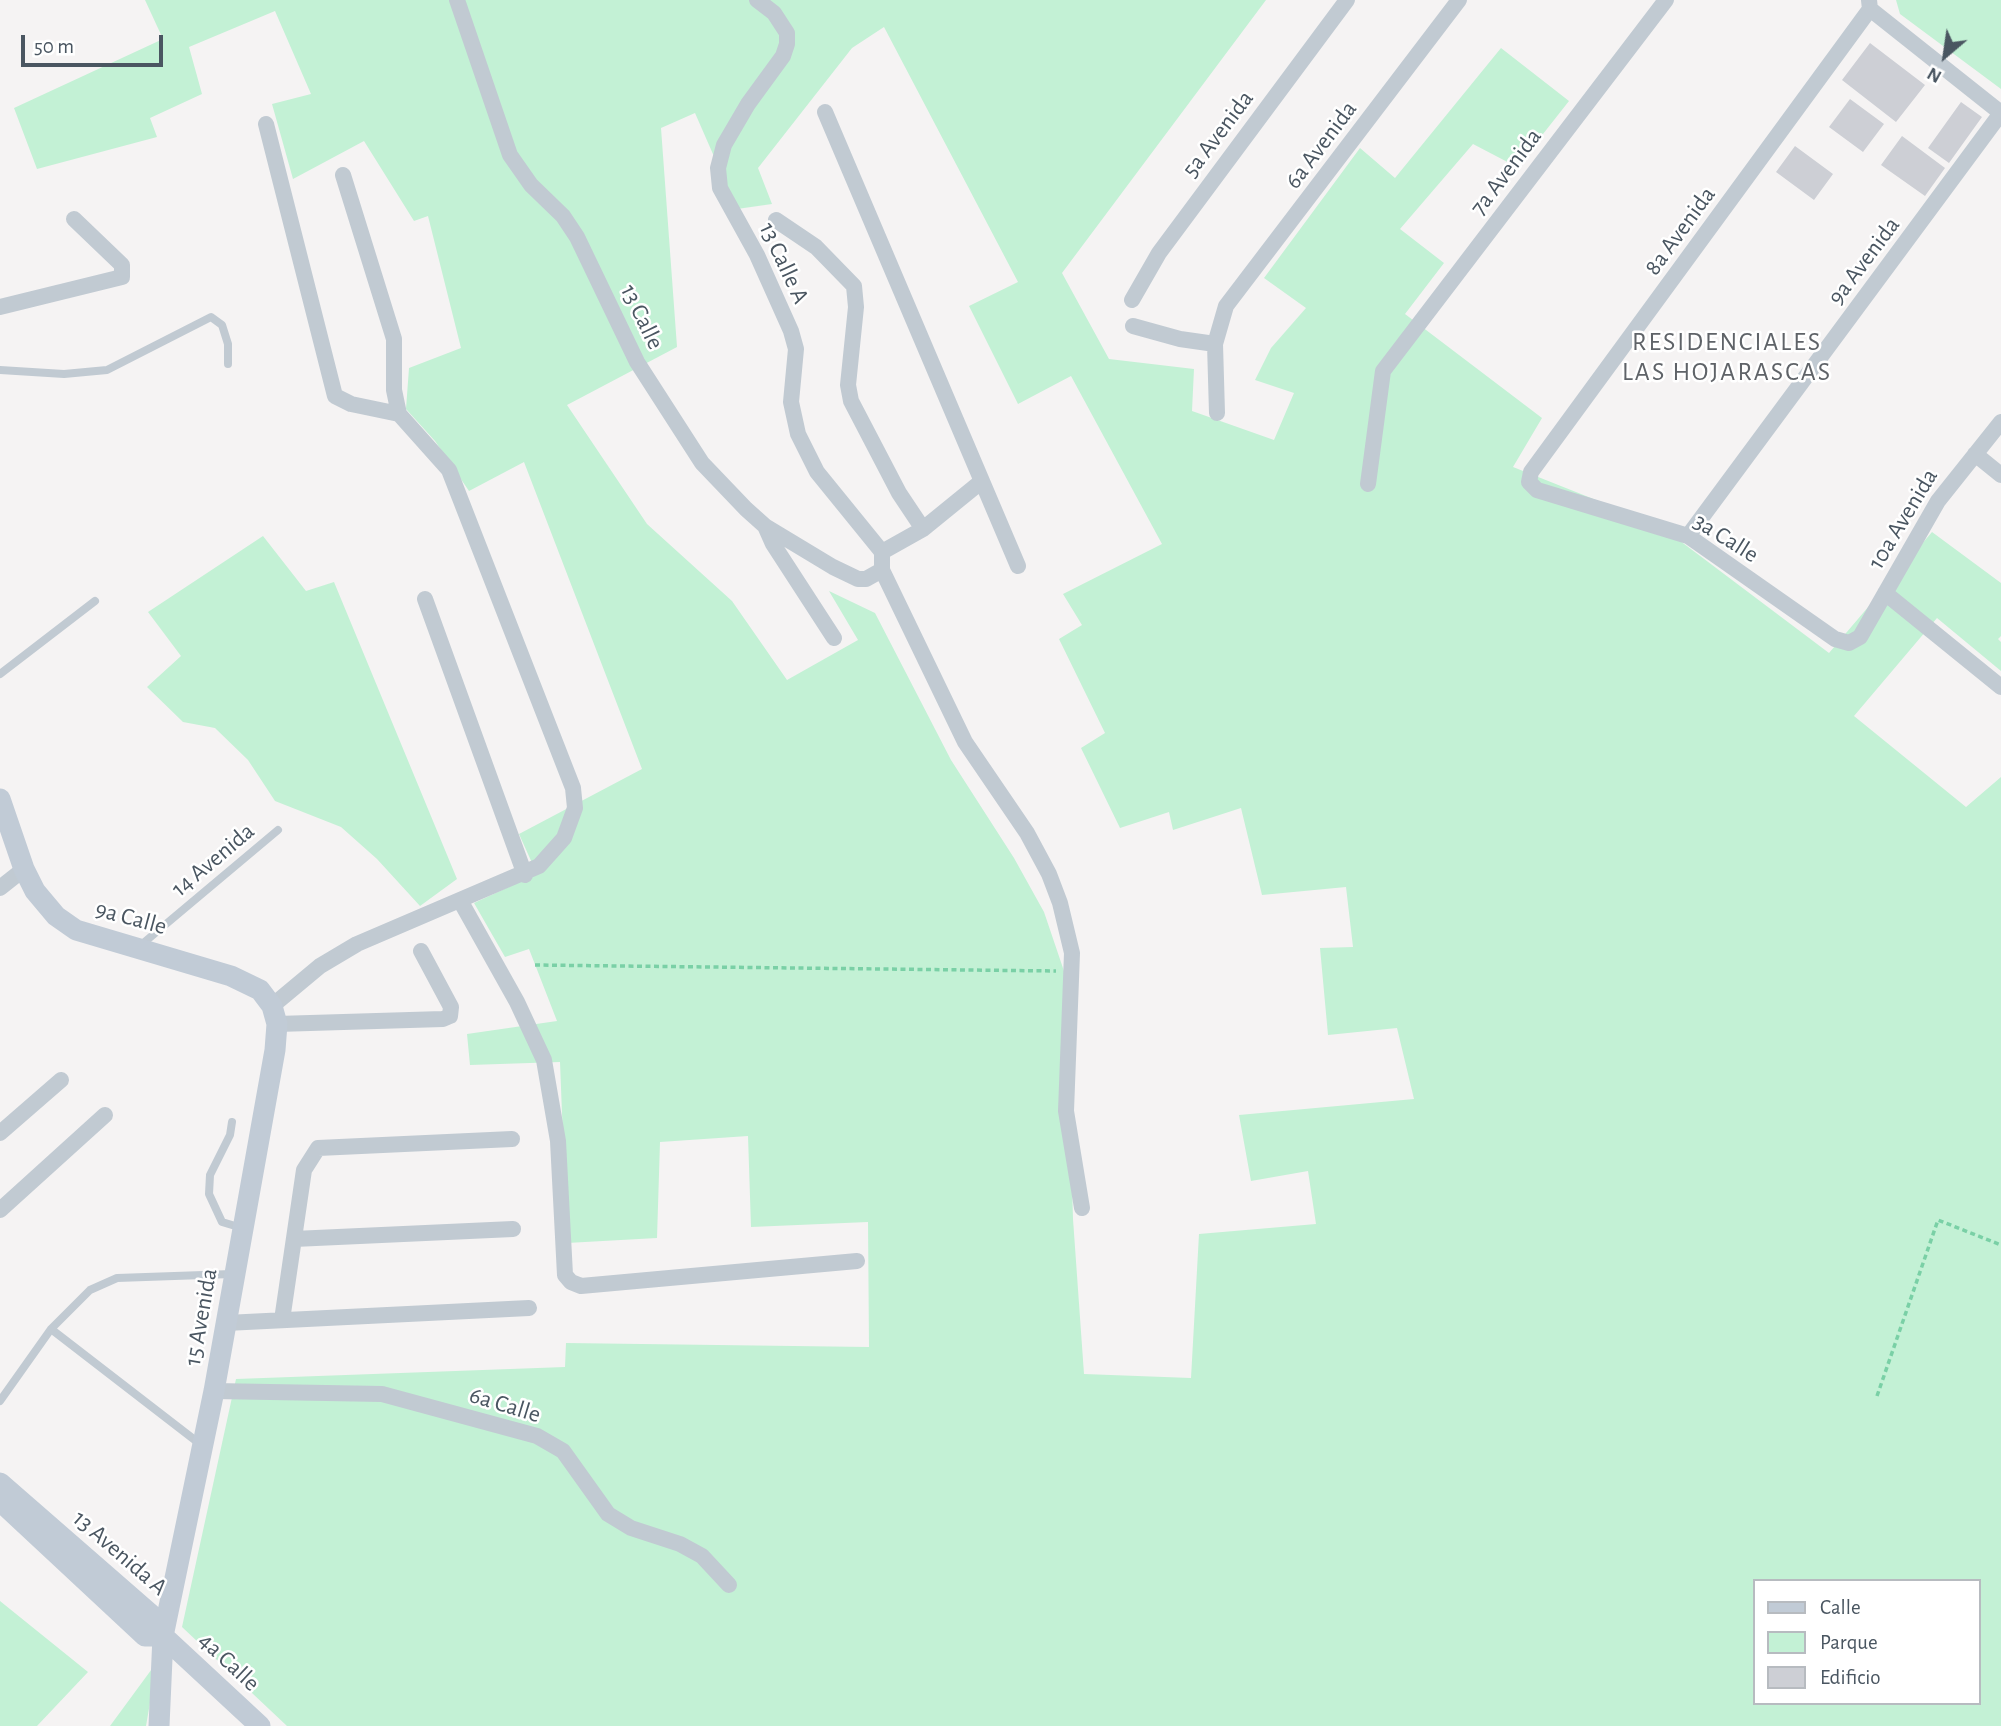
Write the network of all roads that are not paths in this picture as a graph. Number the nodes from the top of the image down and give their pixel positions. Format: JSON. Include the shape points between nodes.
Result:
{"nodes":[{"id":1,"x":457,"y":0,"type":"edge"},
{"id":2,"x":757,"y":0,"type":"edge"},
{"id":3,"x":1347,"y":0,"type":"edge"},
{"id":4,"x":1459,"y":0,"type":"edge"},
{"id":5,"x":1666,"y":0,"type":"edge"},
{"id":6,"x":1870,"y":4,"type":"edge"},
{"id":7,"x":825,"y":112,"type":"dead end"},
{"id":8,"x":2001,"y":113,"type":"edge"},
{"id":9,"x":266,"y":124,"type":"dead end"},
{"id":10,"x":343,"y":175,"type":"dead end"},
{"id":11,"x":74,"y":219,"type":"dead end"},
{"id":12,"x":776,"y":220,"type":"dead end"},
{"id":13,"x":1132,"y":300,"type":"dead end"},
{"id":14,"x":0,"y":307,"type":"edge"},
{"id":15,"x":1133,"y":326,"type":"dead end"},
{"id":16,"x":1215,"y":344,"type":"junction"},
{"id":17,"x":228,"y":364,"type":"dead end"},
{"id":18,"x":0,"y":370,"type":"edge"},
{"id":19,"x":1217,"y":413,"type":"dead end"},
{"id":20,"x":399,"y":414,"type":"junction"},
{"id":21,"x":2001,"y":422,"type":"edge"},
{"id":22,"x":1975,"y":454,"type":"junction"},
{"id":23,"x":2001,"y":475,"type":"edge"},
{"id":24,"x":982,"y":481,"type":"junction"},
{"id":25,"x":1529,"y":482,"type":"joint"},
{"id":26,"x":1368,"y":484,"type":"dead end"},
{"id":27,"x":765,"y":526,"type":"junction"},
{"id":28,"x":923,"y":528,"type":"junction"},
{"id":29,"x":1688,"y":536,"type":"junction"},
{"id":30,"x":882,"y":552,"type":"junction"},
{"id":31,"x":1018,"y":566,"type":"dead end"},
{"id":32,"x":878,"y":572,"type":"junction"},
{"id":33,"x":1885,"y":593,"type":"junction"},
{"id":34,"x":425,"y":599,"type":"dead end"},
{"id":35,"x":95,"y":601,"type":"dead end"},
{"id":36,"x":834,"y":638,"type":"dead end"},
{"id":37,"x":1849,"y":643,"type":"joint"},
{"id":38,"x":0,"y":674,"type":"edge"},
{"id":39,"x":2001,"y":687,"type":"edge"},
{"id":40,"x":0,"y":799,"type":"edge"},
{"id":41,"x":278,"y":830,"type":"dead end"},
{"id":42,"x":24,"y":869,"type":"junction"},
{"id":43,"x":525,"y":875,"type":"junction"},
{"id":44,"x":0,"y":888,"type":"edge"},
{"id":45,"x":461,"y":902,"type":"junction"},
{"id":46,"x":139,"y":947,"type":"junction"},
{"id":47,"x":421,"y":951,"type":"dead end"},
{"id":48,"x":274,"y":1015,"type":"junction"},
{"id":49,"x":61,"y":1080,"type":"dead end"},
{"id":50,"x":105,"y":1115,"type":"dead end"},
{"id":51,"x":232,"y":1122,"type":"dead end"},
{"id":52,"x":0,"y":1133,"type":"edge"},
{"id":53,"x":512,"y":1139,"type":"dead end"},
{"id":54,"x":1082,"y":1208,"type":"dead end"},
{"id":55,"x":0,"y":1210,"type":"edge"},
{"id":56,"x":242,"y":1228,"type":"junction"},
{"id":57,"x":513,"y":1229,"type":"dead end"},
{"id":58,"x":294,"y":1239,"type":"junction"},
{"id":59,"x":858,"y":1261,"type":"dead end"},
{"id":60,"x":235,"y":1274,"type":"junction"},
{"id":61,"x":529,"y":1308,"type":"dead end"},
{"id":62,"x":282,"y":1320,"type":"junction"},
{"id":63,"x":226,"y":1323,"type":"junction"},
{"id":64,"x":51,"y":1329,"type":"junction"},
{"id":65,"x":214,"y":1391,"type":"junction"},
{"id":66,"x":0,"y":1401,"type":"edge"},
{"id":67,"x":202,"y":1446,"type":"junction"},
{"id":68,"x":0,"y":1483,"type":"edge"},
{"id":69,"x":0,"y":1501,"type":"edge"},
{"id":70,"x":729,"y":1585,"type":"dead end"},
{"id":71,"x":163,"y":1636,"type":"junction"},
{"id":72,"x":159,"y":1726,"type":"edge"},
{"id":73,"x":260,"y":1726,"type":"edge"}],
"edges":[{"from":1,"to":27,"type":"street","name":"13 Calle","via":[[510,155],[577,237],[638,362],[702,463]]},
{"from":2,"to":30,"type":"street","name":"13 Calle A","via":[[774,13],[787,33],[787,44],[724,145],[718,168],[720,188],[791,331],[796,349],[791,402],[798,434],[817,472]]},
{"from":3,"to":13,"type":"street","name":"5a Avenida","via":[[1159,253]]},
{"from":4,"to":16,"type":"street","name":"6a Avenida","via":[[1234,295],[1221,318]]},
{"from":5,"to":26,"type":"street","name":"7a Avenida","via":[[1382,371]]},
{"from":6,"to":8,"type":"street"},
{"from":6,"to":25,"type":"street","name":"8a Avenida","via":[[1531,472]]},
{"from":7,"to":24,"type":"street"},
{"from":8,"to":29,"type":"street","name":"9a Avenida"},
{"from":9,"to":20,"type":"street","via":[[335,396]]},
{"from":10,"to":20,"type":"street","via":[[394,339]]},
{"from":11,"to":14,"type":"street","via":[[122,265],[122,277]]},
{"from":12,"to":28,"type":"street","via":[[816,247],[855,286],[848,385],[851,401]]},
{"from":15,"to":16,"type":"street"},
{"from":16,"to":19,"type":"street"},
{"from":17,"to":18,"type":"lane","via":[[222,325],[211,317],[107,370],[64,374]]},
{"from":20,"to":43,"type":"street","via":[[449,470],[573,788],[575,808],[564,838]]},
{"from":21,"to":22,"type":"street","name":"10a Avenida"},
{"from":22,"to":23,"type":"street"},
{"from":22,"to":33,"type":"street","name":"10a Avenida","via":[[1920,529]]},
{"from":24,"to":28,"type":"street"},
{"from":24,"to":31,"type":"street"},
{"from":25,"to":29,"type":"street","name":"3a Calle","via":[[1537,490]]},
{"from":27,"to":32,"type":"street","name":"13 Calle","via":[[858,579]]},
{"from":27,"to":36,"type":"street"},
{"from":28,"to":30,"type":"street"},
{"from":29,"to":37,"type":"street","name":"3a Calle","via":[[1835,639]]},
{"from":30,"to":32,"type":"street"},
{"from":32,"to":54,"type":"street","via":[[965,742],[1049,874],[1072,953],[1066,1111]]},
{"from":33,"to":37,"type":"street","name":"10a Avenida","via":[[1860,637]]},
{"from":33,"to":39,"type":"street"},
{"from":34,"to":43,"type":"street"},
{"from":35,"to":38,"type":"lane"},
{"from":40,"to":42,"type":"street","name":"9a Calle"},
{"from":41,"to":46,"type":"lane","name":"14 Avenida"},
{"from":42,"to":44,"type":"street"},
{"from":42,"to":46,"type":"street","name":"9a Calle","via":[[55,916],[76,930]]},
{"from":43,"to":45,"type":"street"},
{"from":45,"to":48,"type":"street","via":[[357,944],[320,966]]},
{"from":45,"to":59,"type":"street","via":[[544,1060],[558,1141],[565,1275],[571,1282],[581,1286]]},
{"from":46,"to":48,"type":"street","name":"9a Calle","via":[[260,990]]},
{"from":47,"to":48,"type":"street","via":[[451,1007],[450,1016],[443,1020]]},
{"from":48,"to":56,"type":"street","name":"15 Avenida","via":[[275,1050]]},
{"from":49,"to":52,"type":"street"},
{"from":50,"to":55,"type":"street"},
{"from":51,"to":56,"type":"lane","via":[[210,1175],[209,1194],[222,1222]]},
{"from":53,"to":58,"type":"street","via":[[318,1148],[304,1170]]},
{"from":56,"to":60,"type":"street","name":"15 Avenida"},
{"from":57,"to":58,"type":"street"},
{"from":58,"to":62,"type":"street"},
{"from":60,"to":63,"type":"street","name":"15 Avenida"},
{"from":60,"to":64,"type":"lane","via":[[117,1278],[90,1290]]},
{"from":61,"to":62,"type":"street"},
{"from":62,"to":63,"type":"street"},
{"from":63,"to":65,"type":"street","name":"15 Avenida"},
{"from":64,"to":66,"type":"lane"},
{"from":64,"to":67,"type":"lane"},
{"from":65,"to":67,"type":"street","name":"15 Avenida"},
{"from":65,"to":70,"type":"street","name":"6a Calle","via":[[382,1394],[537,1436],[563,1451],[608,1514],[702,1556]]},
{"from":67,"to":71,"type":"street","name":"15 Avenida"},
{"from":68,"to":71,"type":"street","name":"13 Avenida A","via":[[156,1619]]},
{"from":69,"to":71,"type":"street","name":"13 Avenida A","via":[[145,1636]]},
{"from":71,"to":72,"type":"street","name":"15 Avenida"},
{"from":71,"to":73,"type":"street","name":"4a Calle"}]}
